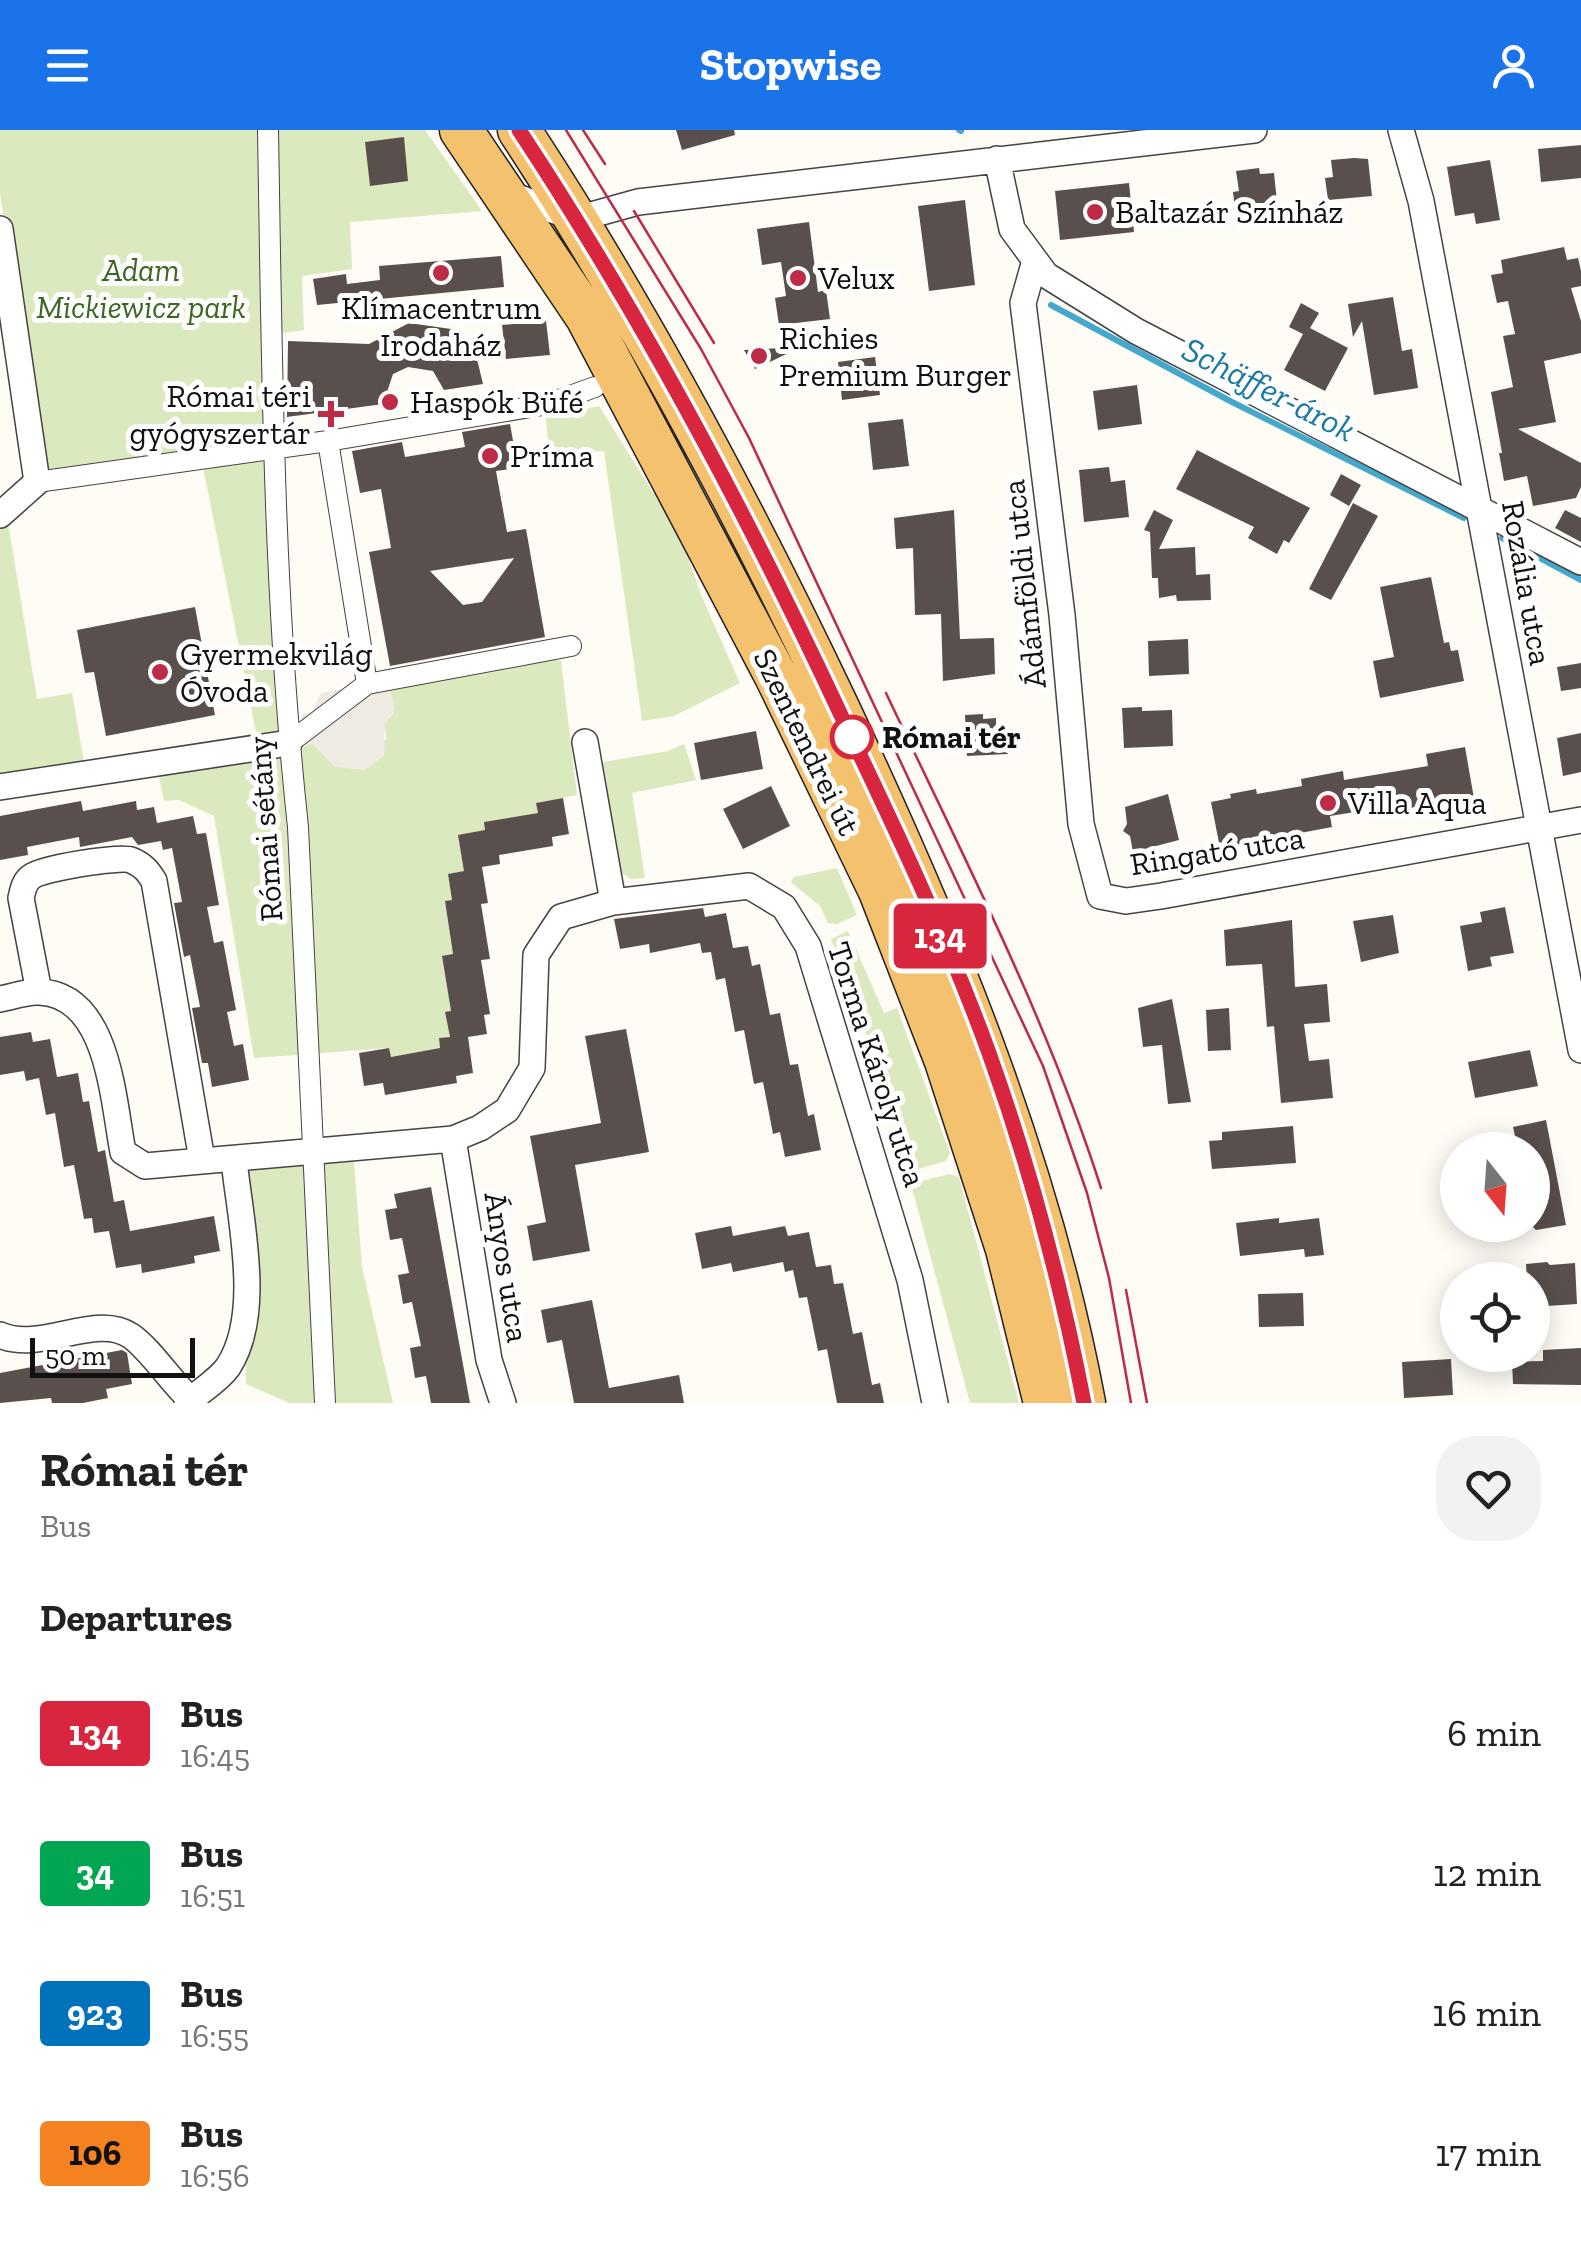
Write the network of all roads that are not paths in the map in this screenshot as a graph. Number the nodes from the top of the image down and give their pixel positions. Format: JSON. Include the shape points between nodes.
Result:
{"nodes":[{"id":1,"x":268,"y":130,"type":"edge"},
{"id":2,"x":461,"y":130,"type":"edge"},
{"id":3,"x":519,"y":130,"type":"edge"},
{"id":4,"x":1254,"y":130,"type":"edge"},
{"id":5,"x":1400,"y":130,"type":"edge"},
{"id":6,"x":997,"y":159,"type":"junction"},
{"id":7,"x":506,"y":194,"type":"junction"},
{"id":8,"x":577,"y":220,"type":"junction"},
{"id":9,"x":0,"y":230,"type":"edge"},
{"id":10,"x":1034,"y":264,"type":"junction"},
{"id":11,"x":576,"y":301,"type":"junction"},
{"id":12,"x":595,"y":386,"type":"dead end"},
{"id":13,"x":328,"y":441,"type":"junction"},
{"id":14,"x":274,"y":449,"type":"junction"},
{"id":15,"x":37,"y":482,"type":"junction"},
{"id":16,"x":1480,"y":508,"type":"junction"},
{"id":17,"x":0,"y":515,"type":"edge"},
{"id":18,"x":1581,"y":562,"type":"edge"},
{"id":19,"x":571,"y":646,"type":"dead end"},
{"id":20,"x":366,"y":684,"type":"junction"},
{"id":21,"x":586,"y":742,"type":"dead end"},
{"id":22,"x":289,"y":743,"type":"junction"},
{"id":23,"x":0,"y":787,"type":"edge"},
{"id":24,"x":1581,"y":820,"type":"edge"},
{"id":25,"x":1539,"y":828,"type":"junction"},
{"id":26,"x":1100,"y":896,"type":"joint"},
{"id":27,"x":612,"y":902,"type":"junction"},
{"id":28,"x":39,"y":992,"type":"junction"},
{"id":29,"x":0,"y":999,"type":"edge"},
{"id":30,"x":1581,"y":1050,"type":"edge"},
{"id":31,"x":453,"y":1139,"type":"junction"},
{"id":32,"x":313,"y":1154,"type":"junction"},
{"id":33,"x":202,"y":1160,"type":"junction"},
{"id":34,"x":234,"y":1160,"type":"junction"},
{"id":35,"x":0,"y":1336,"type":"edge"},
{"id":36,"x":189,"y":1401,"type":"edge"},
{"id":37,"x":325,"y":1403,"type":"edge"},
{"id":38,"x":502,"y":1403,"type":"edge"},
{"id":39,"x":935,"y":1403,"type":"edge"},
{"id":40,"x":1045,"y":1403,"type":"edge"},
{"id":41,"x":1084,"y":1403,"type":"edge"}],
"edges":[{"from":1,"to":14,"type":"street","name":"Római sétány"},
{"from":2,"to":7,"type":"main road","name":"Szentendrei út"},
{"from":3,"to":8,"type":"main road","name":"Szentendrei út"},
{"from":4,"to":6,"type":"street"},
{"from":5,"to":16,"type":"street","name":"Rozália utca","via":[[1421,201]]},
{"from":6,"to":8,"type":"street","via":[[638,202]]},
{"from":6,"to":10,"type":"street","via":[[1012,229]]},
{"from":7,"to":8,"type":"street"},
{"from":7,"to":11,"type":"main road","name":"Szentendrei út"},
{"from":8,"to":11,"type":"street"},
{"from":8,"to":41,"type":"main road","name":"Szentendrei út","via":[[722,473],[892,823],[988,1052],[1046,1229]]},
{"from":9,"to":15,"type":"street"},
{"from":10,"to":16,"type":"street","via":[[1136,331]]},
{"from":10,"to":26,"type":"street","name":"Ádámföldi utca","via":[[1024,303],[1081,824]]},
{"from":11,"to":40,"type":"main road","name":"Szentendrei út","via":[[677,482],[880,892],[1007,1249]]},
{"from":12,"to":13,"type":"street","via":[[548,404]]},
{"from":13,"to":14,"type":"street"},
{"from":13,"to":20,"type":"street"},
{"from":14,"to":15,"type":"street"},
{"from":14,"to":22,"type":"street","name":"Római sétány"},
{"from":15,"to":17,"type":"street"},
{"from":16,"to":18,"type":"street"},
{"from":16,"to":25,"type":"street","name":"Rozália utca"},
{"from":19,"to":20,"type":"street"},
{"from":20,"to":22,"type":"street"},
{"from":21,"to":27,"type":"street"},
{"from":22,"to":23,"type":"street"},
{"from":22,"to":32,"type":"street","name":"Római sétány"},
{"from":24,"to":25,"type":"street","name":"Ringató utca"},
{"from":25,"to":26,"type":"street","name":"Ringató utca","via":[[1126,901]]},
{"from":25,"to":30,"type":"street","name":"Rozália utca"},
{"from":27,"to":31,"type":"street","name":"Torma Károly utca","via":[[562,917],[544,942],[536,955],[532,1068],[507,1110]]},
{"from":27,"to":39,"type":"street","name":"Torma Károly utca","via":[[749,886],[784,907],[808,946],[905,1263]]},
{"from":28,"to":29,"type":"street"},
{"from":28,"to":33,"type":"street","name":"Torma Károly utca","via":[[78,1008],[101,1042],[123,1152],[145,1166]]},
{"from":28,"to":33,"type":"street","via":[[21,898],[32,875],[127,858],[146,868],[154,881]]},
{"from":31,"to":32,"type":"street","name":"Torma Károly utca"},
{"from":31,"to":38,"type":"street","name":"Ányos utca"},
{"from":32,"to":34,"type":"street","name":"Torma Károly utca"},
{"from":32,"to":37,"type":"street","name":"Római sétány"},
{"from":33,"to":34,"type":"street","name":"Torma Károly utca"},
{"from":34,"to":36,"type":"street","via":[[246,1320],[225,1372]]},
{"from":35,"to":36,"type":"street","via":[[33,1342],[118,1331],[133,1337]]}]}
